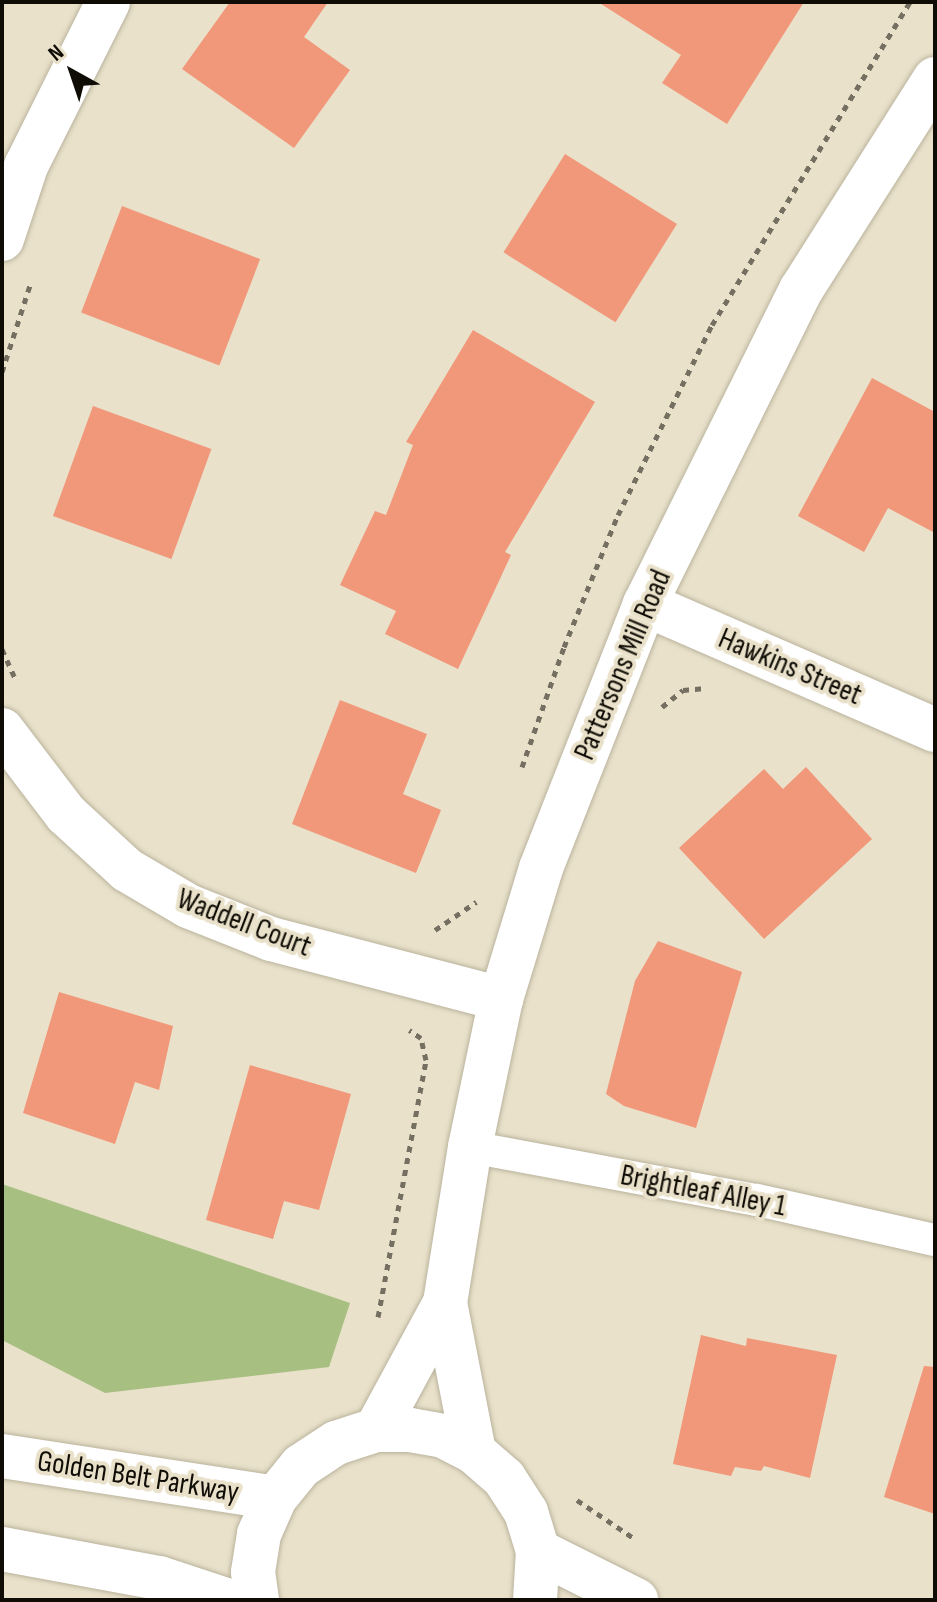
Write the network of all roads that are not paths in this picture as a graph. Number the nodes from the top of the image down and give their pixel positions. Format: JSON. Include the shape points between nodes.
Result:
{"nodes":[{"id":1,"x":108,"y":2,"type":"edge"},
{"id":2,"x":935,"y":79,"type":"edge"},
{"id":3,"x":2,"y":239,"type":"edge"},
{"id":4,"x":645,"y":604,"type":"junction"},
{"id":5,"x":2,"y":730,"type":"edge"},
{"id":6,"x":935,"y":730,"type":"edge"},
{"id":7,"x":501,"y":999,"type":"junction"},
{"id":8,"x":470,"y":1147,"type":"junction"},
{"id":9,"x":935,"y":1240,"type":"edge"},
{"id":10,"x":445,"y":1303,"type":"junction"},
{"id":11,"x":376,"y":1430,"type":"junction"},
{"id":12,"x":474,"y":1452,"type":"junction"},
{"id":13,"x":2,"y":1456,"type":"edge"},
{"id":14,"x":275,"y":1498,"type":"junction"},
{"id":15,"x":2,"y":1549,"type":"edge"},
{"id":16,"x":538,"y":1551,"type":"junction"},
{"id":17,"x":226,"y":1600,"type":"edge"},
{"id":18,"x":257,"y":1600,"type":"edge"},
{"id":19,"x":535,"y":1600,"type":"edge"},
{"id":20,"x":636,"y":1600,"type":"edge"}],
"edges":[{"from":1,"to":3,"type":"street","via":[[26,166]]},
{"from":2,"to":4,"type":"street","name":"Pattersons Mill Road","via":[[801,290]]},
{"from":4,"to":6,"type":"street","name":"Hawkins Street"},
{"from":4,"to":7,"type":"street","name":"Pattersons Mill Road","via":[[541,868]]},
{"from":5,"to":7,"type":"street","name":"Waddell Court","via":[[66,814],[127,870],[188,906],[271,939]]},
{"from":7,"to":8,"type":"street","name":"Pattersons Mill Road"},
{"from":8,"to":9,"type":"lane","name":"Brightleaf Alley 1","via":[[757,1200]]},
{"from":8,"to":10,"type":"street","name":"Pattersons Mill Road"},
{"from":10,"to":11,"type":"street","name":"Pattersons Mill Road"},
{"from":10,"to":12,"type":"street","name":"Pattersons Mill Road"},
{"from":11,"to":12,"type":"street","via":[[443,1436]]},
{"from":11,"to":14,"type":"street","via":[[336,1443],[301,1466]]},
{"from":12,"to":16,"type":"street","via":[[504,1478],[526,1512]]},
{"from":13,"to":14,"type":"street","name":"Golden Belt Parkway"},
{"from":14,"to":18,"type":"street","via":[[259,1534],[253,1572]]},
{"from":15,"to":17,"type":"street","via":[[159,1578]]},
{"from":16,"to":19,"type":"street"},
{"from":16,"to":20,"type":"street"}]}
